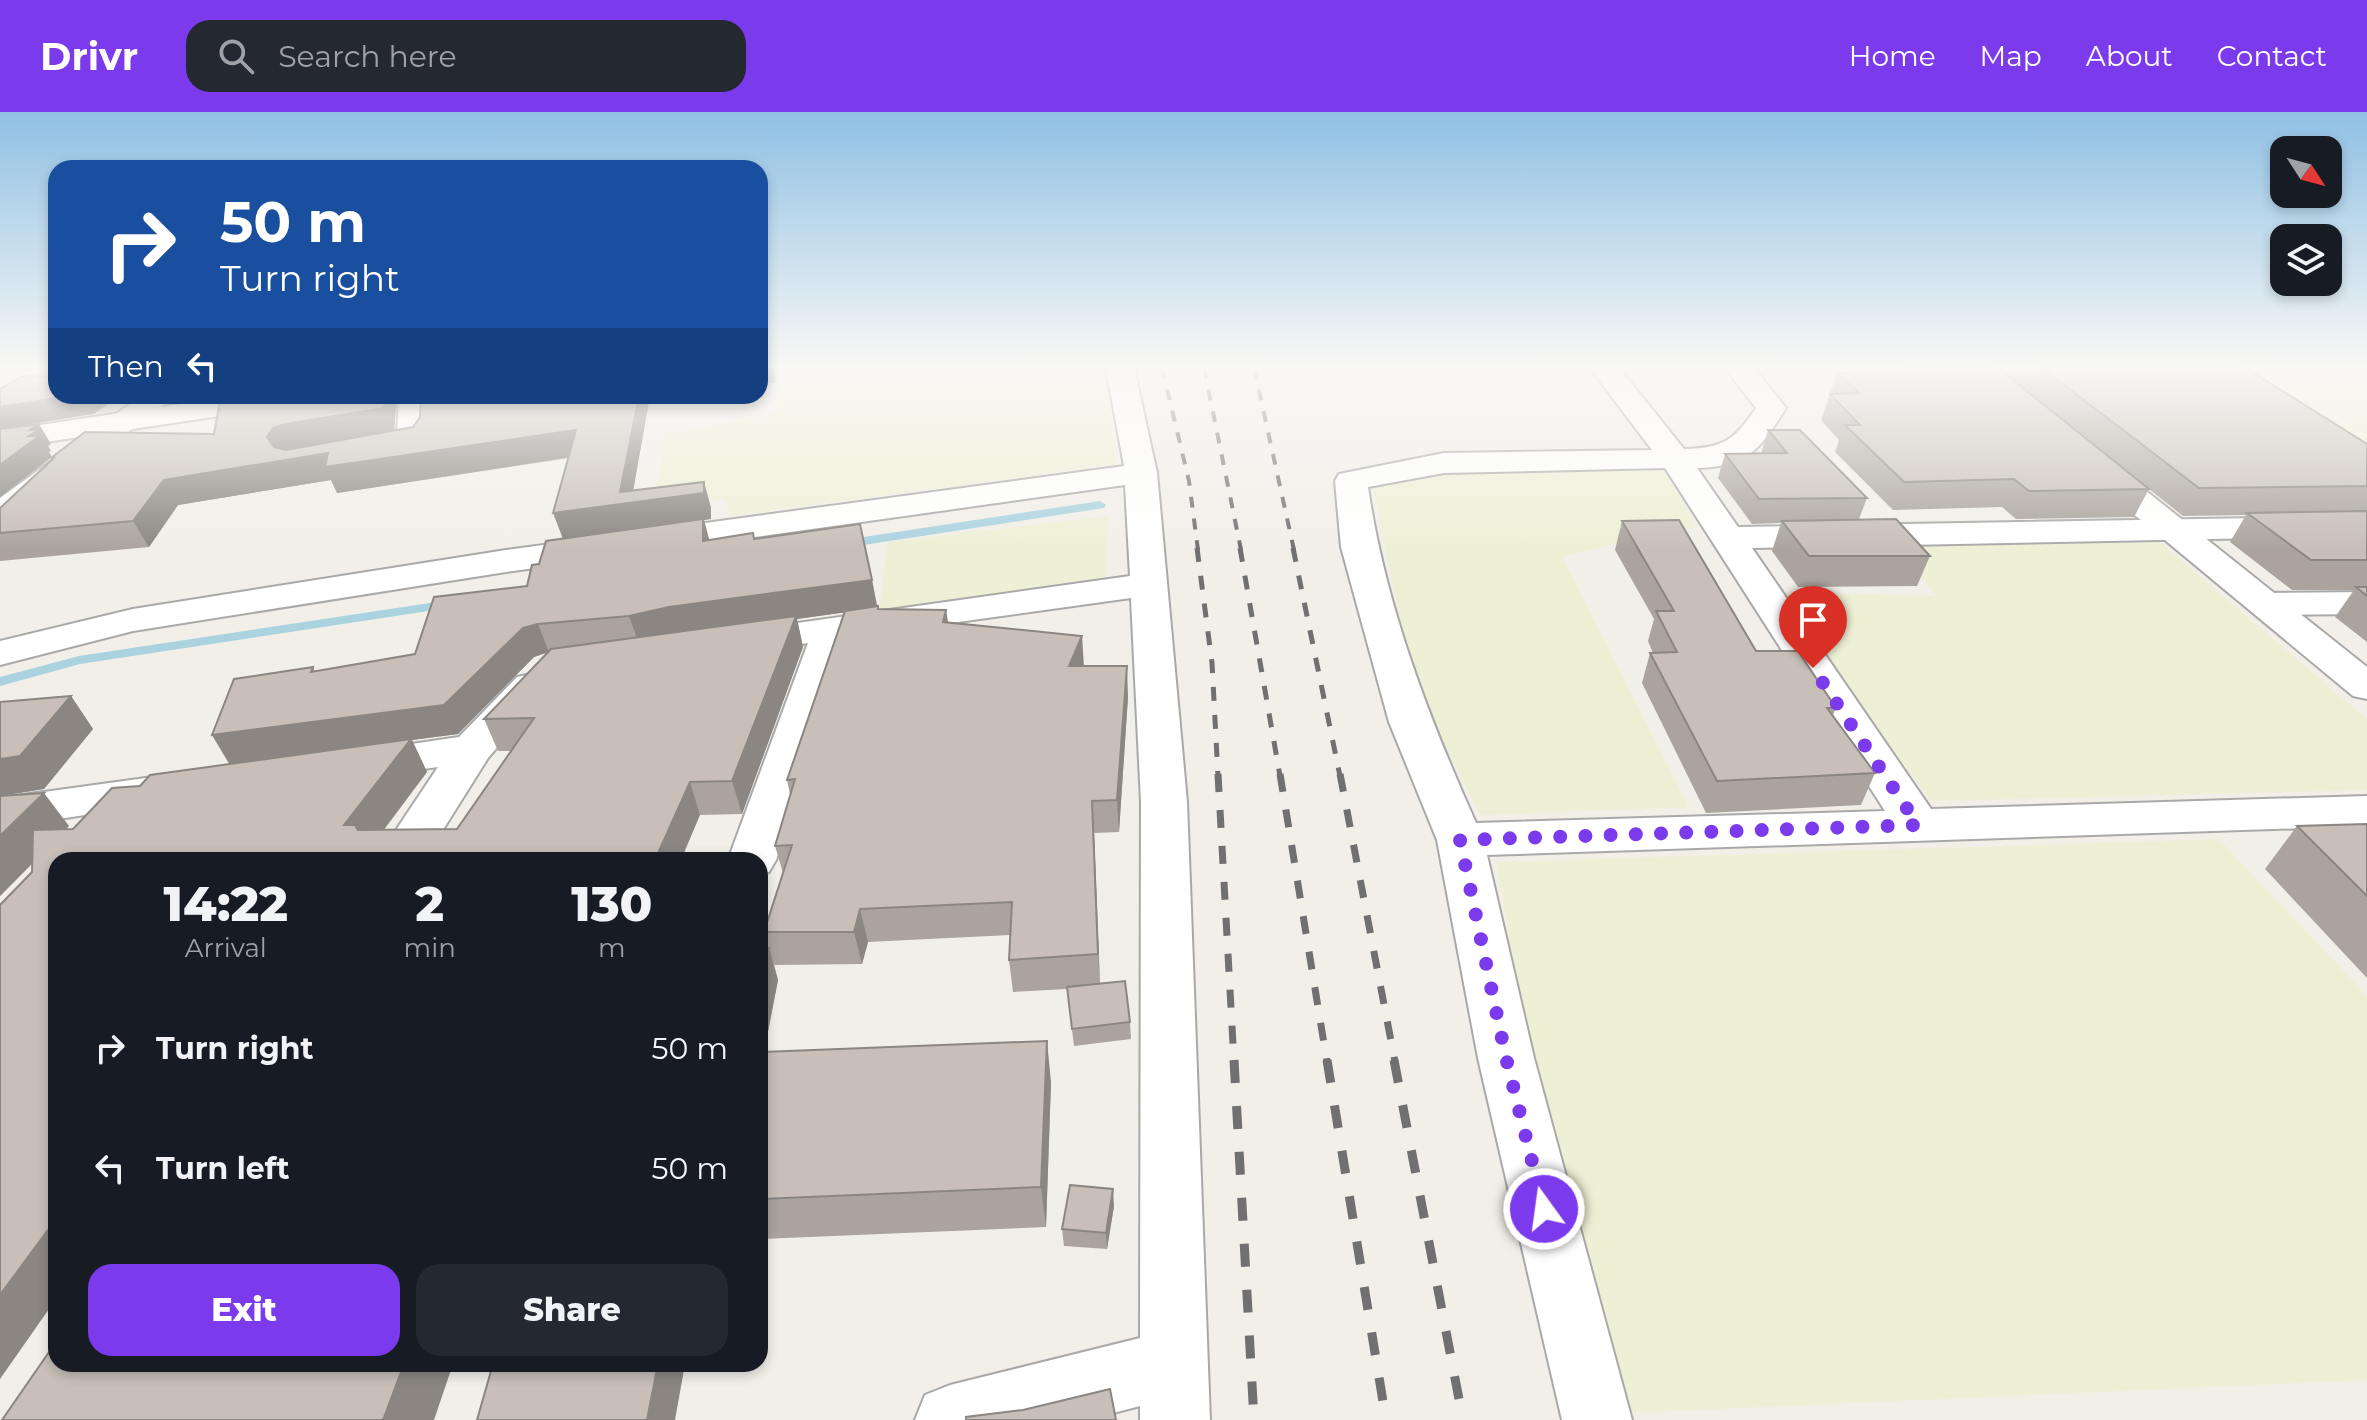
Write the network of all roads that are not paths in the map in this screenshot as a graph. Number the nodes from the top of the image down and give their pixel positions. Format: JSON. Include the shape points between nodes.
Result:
{"nodes":[{"id":1,"x":76,"y":429,"type":"edge"},
{"id":2,"x":115,"y":429,"type":"edge"},
{"id":3,"x":413,"y":429,"type":"edge"},
{"id":4,"x":1132,"y":429,"type":"edge"},
{"id":5,"x":1652,"y":429,"type":"edge"},
{"id":6,"x":1766,"y":429,"type":"edge"},
{"id":7,"x":0,"y":440,"type":"edge"},
{"id":8,"x":2069,"y":445,"type":"edge"},
{"id":9,"x":341,"y":454,"type":"edge"},
{"id":10,"x":1675,"y":459,"type":"junction"},
{"id":11,"x":1141,"y":473,"type":"junction"},
{"id":12,"x":0,"y":514,"type":"edge"},
{"id":13,"x":2367,"y":526,"type":"edge"},
{"id":14,"x":2174,"y":530,"type":"junction"},
{"id":15,"x":1726,"y":538,"type":"junction"},
{"id":16,"x":1151,"y":584,"type":"junction"},
{"id":17,"x":2367,"y":603,"type":"edge"},
{"id":18,"x":2265,"y":604,"type":"junction"},
{"id":19,"x":833,"y":628,"type":"junction"},
{"id":20,"x":709,"y":646,"type":"edge"},
{"id":21,"x":0,"y":653,"type":"edge"},
{"id":22,"x":565,"y":665,"type":"edge"},
{"id":23,"x":2367,"y":687,"type":"edge"},
{"id":24,"x":472,"y":749,"type":"junction"},
{"id":25,"x":316,"y":770,"type":"edge"},
{"id":26,"x":207,"y":785,"type":"edge"},
{"id":27,"x":129,"y":795,"type":"junction"},
{"id":28,"x":2367,"y":811,"type":"edge"},
{"id":29,"x":0,"y":813,"type":"edge"},
{"id":30,"x":1918,"y":825,"type":"junction"},
{"id":31,"x":88,"y":838,"type":"edge"},
{"id":32,"x":1460,"y":840,"type":"junction"},
{"id":33,"x":405,"y":852,"type":"edge"},
{"id":34,"x":755,"y":852,"type":"edge"},
{"id":35,"x":1174,"y":1392,"type":"edge"},
{"id":36,"x":950,"y":1420,"type":"edge"},
{"id":37,"x":1597,"y":1420,"type":"edge"}],
"edges":[{"from":1,"to":7,"type":"street"},
{"from":2,"to":12,"type":"street"},
{"from":3,"to":9,"type":"street","via":[[412,442]]},
{"from":4,"to":11,"type":"street"},
{"from":5,"to":10,"type":"street"},
{"from":6,"to":10,"type":"street","via":[[1720,458]]},
{"from":8,"to":14,"type":"street"},
{"from":10,"to":15,"type":"street"},
{"from":10,"to":32,"type":"street","via":[[1444,463],[1351,481],[1359,547],[1410,722]]},
{"from":11,"to":16,"type":"street"},
{"from":11,"to":21,"type":"street","via":[[506,561],[148,617]]},
{"from":13,"to":14,"type":"street"},
{"from":14,"to":15,"type":"street","via":[[1881,522]]},
{"from":14,"to":18,"type":"street"},
{"from":15,"to":30,"type":"street"},
{"from":16,"to":19,"type":"street"},
{"from":16,"to":35,"type":"street","via":[[1164,802]]},
{"from":17,"to":18,"type":"street"},
{"from":18,"to":23,"type":"street"},
{"from":19,"to":20,"type":"street"},
{"from":19,"to":34,"type":"street"},
{"from":22,"to":24,"type":"street","via":[[550,667]]},
{"from":24,"to":25,"type":"street"},
{"from":24,"to":33,"type":"street"},
{"from":26,"to":27,"type":"street"},
{"from":27,"to":29,"type":"street"},
{"from":27,"to":31,"type":"street"},
{"from":28,"to":30,"type":"street"},
{"from":30,"to":32,"type":"street"},
{"from":32,"to":37,"type":"street","via":[[1506,1058]]},
{"from":35,"to":36,"type":"street"}]}
